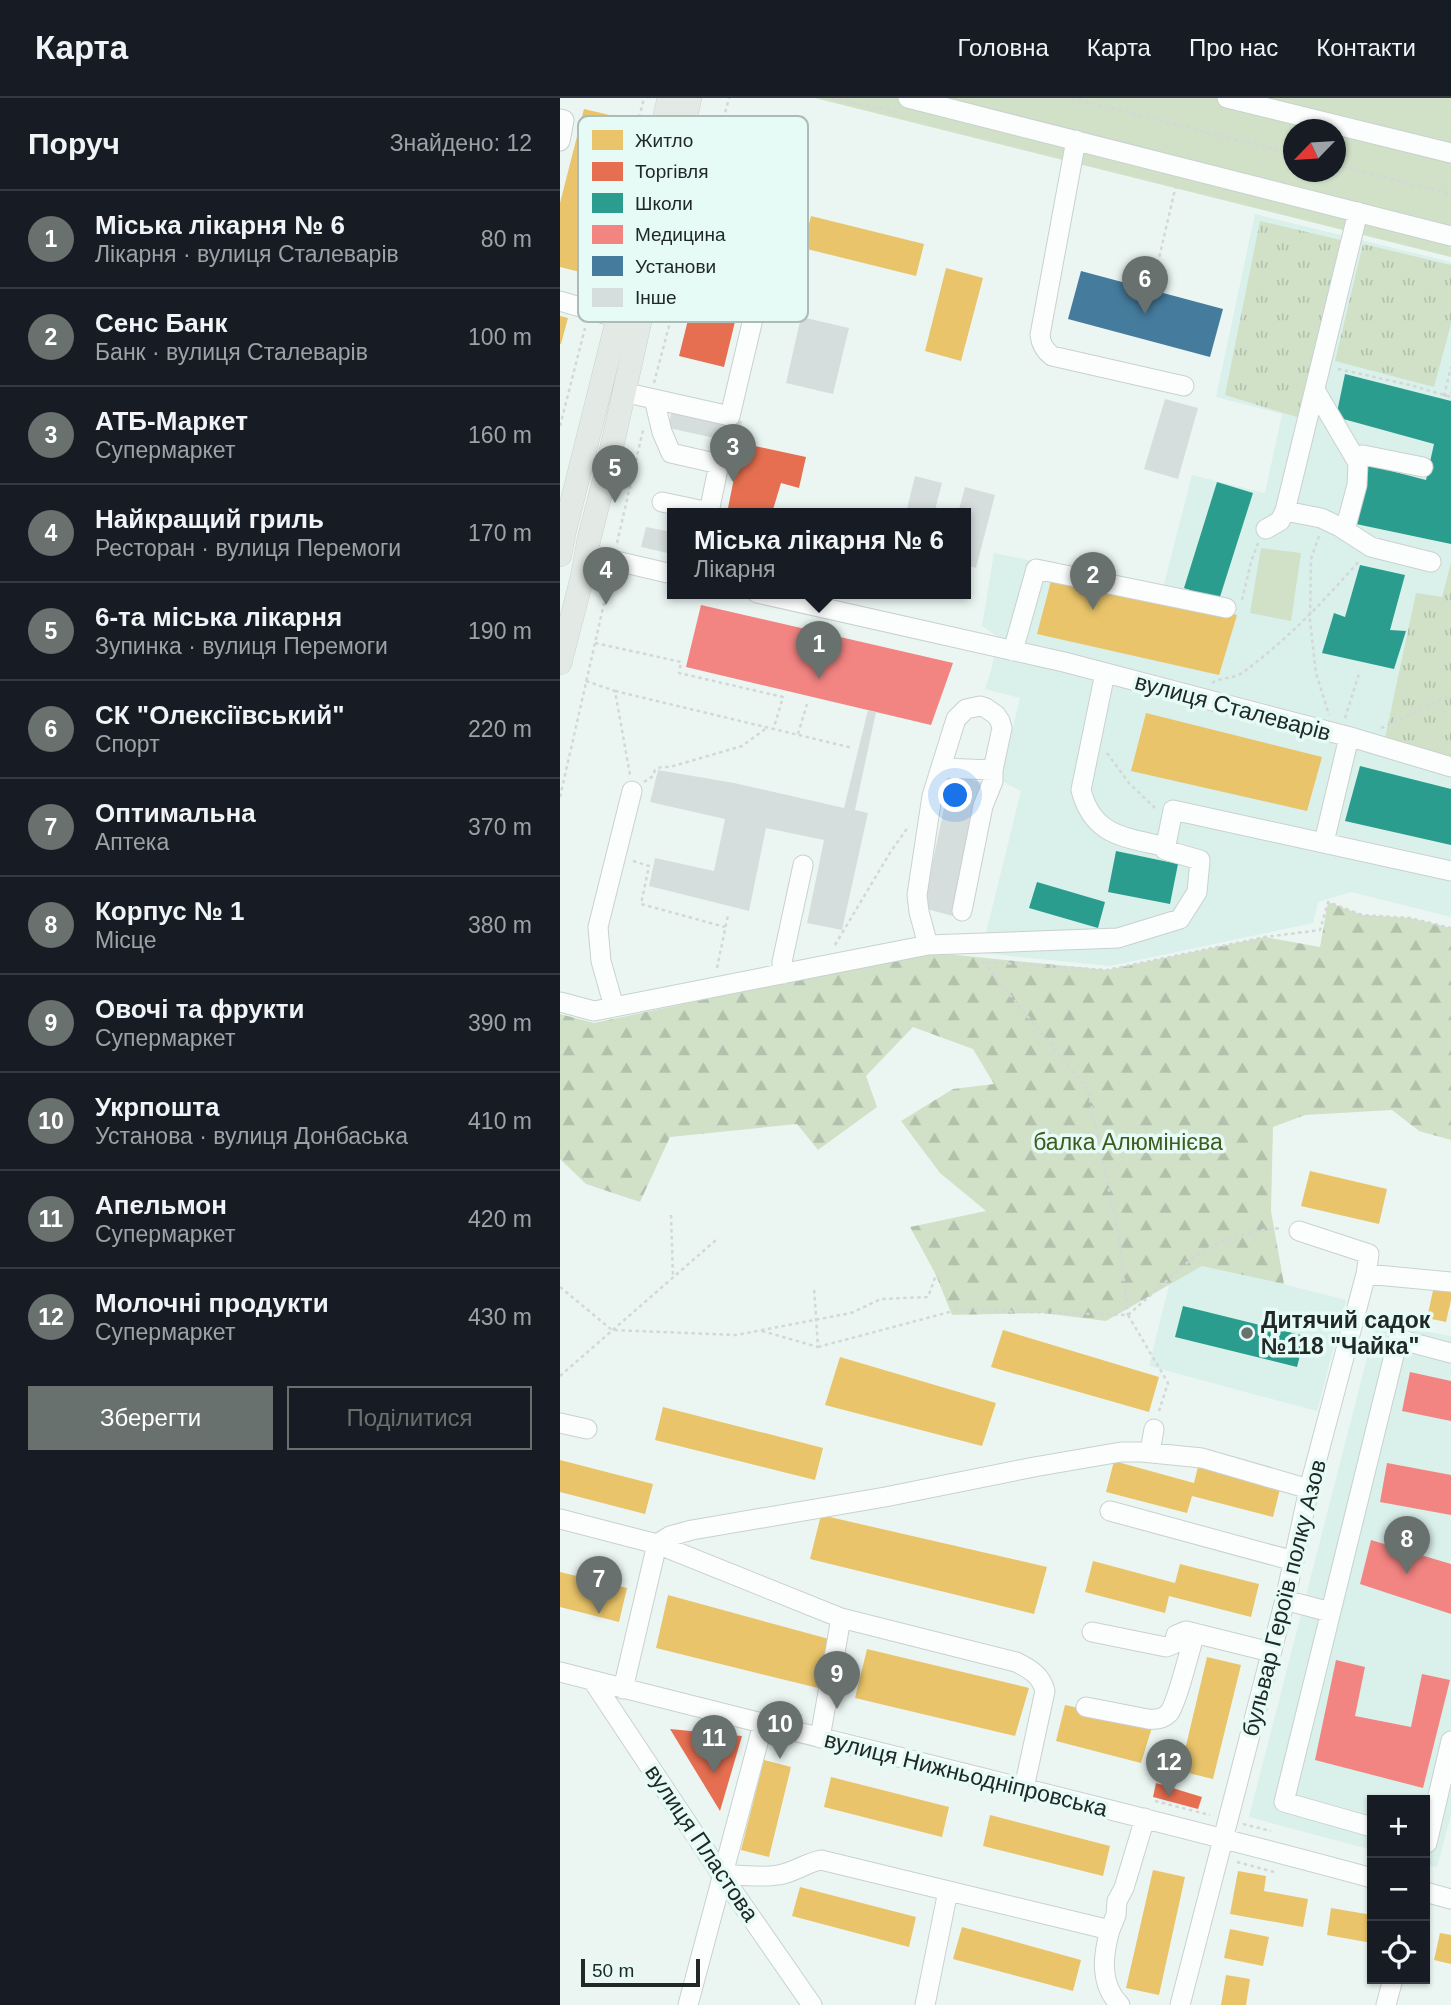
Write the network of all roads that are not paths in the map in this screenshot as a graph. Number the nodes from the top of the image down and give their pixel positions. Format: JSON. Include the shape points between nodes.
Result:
{"nodes":[{"id":1,"x":669,"y":98,"type":"edge"},
{"id":2,"x":690,"y":98,"type":"edge"},
{"id":3,"x":1227,"y":98,"type":"edge"},
{"id":4,"x":903,"y":105,"type":"edge"},
{"id":5,"x":665,"y":116,"type":"edge"},
{"id":6,"x":686,"y":116,"type":"edge"},
{"id":7,"x":560,"y":119,"type":"edge"},
{"id":8,"x":1076,"y":140,"type":"junction"},
{"id":9,"x":560,"y":141,"type":"edge"},
{"id":10,"x":1451,"y":153,"type":"edge"},
{"id":11,"x":1358,"y":212,"type":"junction"},
{"id":12,"x":1451,"y":236,"type":"edge"},
{"id":13,"x":560,"y":301,"type":"edge"},
{"id":14,"x":578,"y":306,"type":"edge"},
{"id":15,"x":617,"y":322,"type":"edge"},
{"id":16,"x":639,"y":322,"type":"edge"},
{"id":17,"x":752,"y":322,"type":"edge"},
{"id":18,"x":1184,"y":386,"type":"dead end"},
{"id":19,"x":1315,"y":390,"type":"junction"},
{"id":20,"x":623,"y":392,"type":"junction"},
{"id":21,"x":652,"y":398,"type":"junction"},
{"id":22,"x":1358,"y":463,"type":"junction"},
{"id":23,"x":1423,"y":467,"type":"dead end"},
{"id":24,"x":662,"y":502,"type":"dead end"},
{"id":25,"x":690,"y":508,"type":"edge"},
{"id":26,"x":710,"y":508,"type":"edge"},
{"id":27,"x":1286,"y":512,"type":"junction"},
{"id":28,"x":1266,"y":529,"type":"road end"},
{"id":29,"x":1345,"y":530,"type":"junction"},
{"id":30,"x":561,"y":548,"type":"edge"},
{"id":31,"x":586,"y":554,"type":"junction"},
{"id":32,"x":1431,"y":562,"type":"dead end"},
{"id":33,"x":667,"y":573,"type":"edge"},
{"id":34,"x":783,"y":599,"type":"edge"},
{"id":35,"x":1226,"y":608,"type":"road end"},
{"id":36,"x":1004,"y":649,"type":"junction"},
{"id":37,"x":560,"y":663,"type":"edge"},
{"id":38,"x":1105,"y":673,"type":"junction"},
{"id":39,"x":1346,"y":729,"type":"junction"},
{"id":40,"x":1451,"y":767,"type":"edge"},
{"id":41,"x":941,"y":768,"type":"junction"},
{"id":42,"x":993,"y":770,"type":"junction"},
{"id":43,"x":632,"y":790,"type":"road end"},
{"id":44,"x":1324,"y":842,"type":"junction"},
{"id":45,"x":1166,"y":847,"type":"junction"},
{"id":46,"x":803,"y":864,"type":"dead end"},
{"id":47,"x":1451,"y":871,"type":"edge"},
{"id":48,"x":962,"y":911,"type":"dead end"},
{"id":49,"x":928,"y":945,"type":"junction"},
{"id":50,"x":783,"y":974,"type":"junction"},
{"id":51,"x":560,"y":1002,"type":"edge"},
{"id":52,"x":614,"y":1007,"type":"junction"},
{"id":53,"x":1299,"y":1231,"type":"road end"},
{"id":54,"x":1366,"y":1274,"type":"junction"},
{"id":55,"x":1451,"y":1282,"type":"edge"},
{"id":56,"x":1451,"y":1353,"type":"edge"},
{"id":57,"x":560,"y":1423,"type":"edge"},
{"id":58,"x":587,"y":1429,"type":"dead end"},
{"id":59,"x":1154,"y":1429,"type":"road end"},
{"id":60,"x":1150,"y":1452,"type":"junction"},
{"id":61,"x":1310,"y":1489,"type":"junction"},
{"id":62,"x":1110,"y":1511,"type":"dead end"},
{"id":63,"x":560,"y":1519,"type":"edge"},
{"id":64,"x":657,"y":1544,"type":"junction"},
{"id":65,"x":1294,"y":1561,"type":"junction"},
{"id":66,"x":1285,"y":1600,"type":"junction"},
{"id":67,"x":1330,"y":1612,"type":"junction"},
{"id":68,"x":841,"y":1618,"type":"junction"},
{"id":69,"x":1092,"y":1632,"type":"dead end"},
{"id":70,"x":1195,"y":1633,"type":"junction"},
{"id":71,"x":1271,"y":1652,"type":"junction"},
{"id":72,"x":560,"y":1672,"type":"edge"},
{"id":73,"x":593,"y":1681,"type":"junction"},
{"id":74,"x":623,"y":1689,"type":"junction"},
{"id":75,"x":1086,"y":1707,"type":"dead end"},
{"id":76,"x":763,"y":1724,"type":"junction"},
{"id":77,"x":820,"y":1738,"type":"junction"},
{"id":78,"x":1451,"y":1741,"type":"edge"},
{"id":79,"x":1024,"y":1788,"type":"junction"},
{"id":80,"x":1145,"y":1818,"type":"junction"},
{"id":81,"x":1367,"y":1826,"type":"edge"},
{"id":82,"x":1430,"y":1831,"type":"edge"},
{"id":83,"x":1225,"y":1838,"type":"junction"},
{"id":84,"x":722,"y":1874,"type":"junction"},
{"id":85,"x":1367,"y":1877,"type":"edge"},
{"id":86,"x":948,"y":1891,"type":"junction"},
{"id":87,"x":1430,"y":1893,"type":"edge"},
{"id":88,"x":1451,"y":1899,"type":"edge"},
{"id":89,"x":1110,"y":1930,"type":"junction"},
{"id":90,"x":1392,"y":1984,"type":"edge"},
{"id":91,"x":688,"y":2005,"type":"edge"},
{"id":92,"x":812,"y":2005,"type":"edge"},
{"id":93,"x":925,"y":2005,"type":"edge"},
{"id":94,"x":1120,"y":2005,"type":"edge"},
{"id":95,"x":1180,"y":2005,"type":"edge"},
{"id":96,"x":1386,"y":2005,"type":"edge"}],
"edges":[{"from":1,"to":5,"type":"main road"},
{"from":2,"to":6,"type":"main road"},
{"from":3,"to":10,"type":"street"},
{"from":4,"to":8,"type":"street"},
{"from":7,"to":9,"type":"street","via":[[564,120]]},
{"from":8,"to":11,"type":"street"},
{"from":8,"to":18,"type":"street","via":[[1041,343],[1052,356]]},
{"from":11,"to":12,"type":"street"},
{"from":11,"to":19,"type":"street"},
{"from":13,"to":14,"type":"street"},
{"from":15,"to":30,"type":"main road"},
{"from":16,"to":20,"type":"main road"},
{"from":17,"to":21,"type":"street","via":[[730,416]]},
{"from":19,"to":22,"type":"street"},
{"from":19,"to":27,"type":"street"},
{"from":20,"to":21,"type":"street"},
{"from":20,"to":31,"type":"main road"},
{"from":21,"to":26,"type":"street","via":[[671,453],[719,464]]},
{"from":22,"to":23,"type":"street","via":[[1363,455]]},
{"from":22,"to":29,"type":"street"},
{"from":24,"to":25,"type":"street"},
{"from":27,"to":28,"type":"street"},
{"from":27,"to":29,"type":"street","via":[[1325,520]]},
{"from":29,"to":32,"type":"street","via":[[1371,547]]},
{"from":31,"to":33,"type":"street"},
{"from":31,"to":37,"type":"main road"},
{"from":34,"to":36,"type":"street","name":"вулиця Сталеварів"},
{"from":35,"to":36,"type":"street","via":[[1035,569]]},
{"from":36,"to":38,"type":"street","name":"вулиця Сталеварів"},
{"from":38,"to":39,"type":"street","name":"вулиця Сталеварів"},
{"from":38,"to":45,"type":"street","via":[[1081,790],[1084,804],[1107,831]]},
{"from":39,"to":40,"type":"street","name":"вулиця Сталеварів"},
{"from":39,"to":44,"type":"street"},
{"from":41,"to":42,"type":"street"},
{"from":41,"to":42,"type":"street","via":[[956,719],[966,709],[980,706],[1002,725]]},
{"from":41,"to":49,"type":"street","via":[[930,806],[917,895]]},
{"from":42,"to":48,"type":"street"},
{"from":43,"to":52,"type":"street","via":[[598,927],[601,961]]},
{"from":44,"to":45,"type":"street","via":[[1173,810]]},
{"from":44,"to":47,"type":"street"},
{"from":45,"to":49,"type":"street","via":[[1200,860],[1197,892],[1180,919],[1118,938]]},
{"from":46,"to":50,"type":"street"},
{"from":49,"to":50,"type":"street"},
{"from":50,"to":52,"type":"street"},
{"from":51,"to":52,"type":"street","via":[[594,1011]]},
{"from":53,"to":54,"type":"street","via":[[1370,1254]]},
{"from":54,"to":55,"type":"street"},
{"from":54,"to":61,"type":"street","name":"бульвар Героїв полку Азов"},
{"from":56,"to":67,"type":"street","via":[[1398,1339]]},
{"from":57,"to":58,"type":"street"},
{"from":59,"to":60,"type":"street"},
{"from":60,"to":61,"type":"street","via":[[1202,1458]]},
{"from":60,"to":64,"type":"street","via":[[1094,1456],[728,1523],[680,1533]]},
{"from":61,"to":65,"type":"street","name":"бульвар Героїв полку Азов"},
{"from":62,"to":65,"type":"street"},
{"from":63,"to":64,"type":"street"},
{"from":64,"to":68,"type":"street"},
{"from":64,"to":74,"type":"street"},
{"from":65,"to":66,"type":"street","name":"бульвар Героїв полку Азов"},
{"from":66,"to":67,"type":"street"},
{"from":66,"to":71,"type":"street","name":"бульвар Героїв полку Азов"},
{"from":67,"to":81,"type":"street","via":[[1284,1802]]},
{"from":68,"to":77,"type":"street"},
{"from":68,"to":79,"type":"street","via":[[1031,1669],[1045,1691]]},
{"from":69,"to":70,"type":"street","via":[[1166,1647],[1174,1644],[1181,1632]]},
{"from":70,"to":71,"type":"street"},
{"from":70,"to":75,"type":"street","via":[[1173,1706],[1163,1717],[1148,1719]]},
{"from":71,"to":83,"type":"street","name":"бульвар Героїв полку Азов"},
{"from":72,"to":73,"type":"street","name":"вулиця Нижньодніпровська"},
{"from":73,"to":74,"type":"street","name":"вулиця Нижньодніпровська"},
{"from":73,"to":84,"type":"street","name":"вулиця Пластова"},
{"from":74,"to":76,"type":"street","name":"вулиця Нижньодніпровська"},
{"from":76,"to":77,"type":"street","name":"вулиця Нижньодніпровська"},
{"from":76,"to":84,"type":"street"},
{"from":77,"to":79,"type":"street","name":"вулиця Нижньодніпровська"},
{"from":78,"to":82,"type":"street"},
{"from":79,"to":80,"type":"street","name":"вулиця Нижньодніпровська"},
{"from":80,"to":83,"type":"street","name":"вулиця Нижньодніпровська"},
{"from":80,"to":89,"type":"street"},
{"from":83,"to":85,"type":"street","name":"вулиця Нижньодніпровська"},
{"from":83,"to":95,"type":"street","name":"бульвар Героїв полку Азов"},
{"from":84,"to":86,"type":"street","via":[[777,1876],[821,1860]]},
{"from":84,"to":91,"type":"street"},
{"from":84,"to":92,"type":"street","name":"вулиця Пластова"},
{"from":86,"to":89,"type":"street"},
{"from":86,"to":93,"type":"street"},
{"from":87,"to":88,"type":"street"},
{"from":89,"to":94,"type":"street","via":[[1103,1956],[1108,1984]]},
{"from":90,"to":96,"type":"street"}]}
